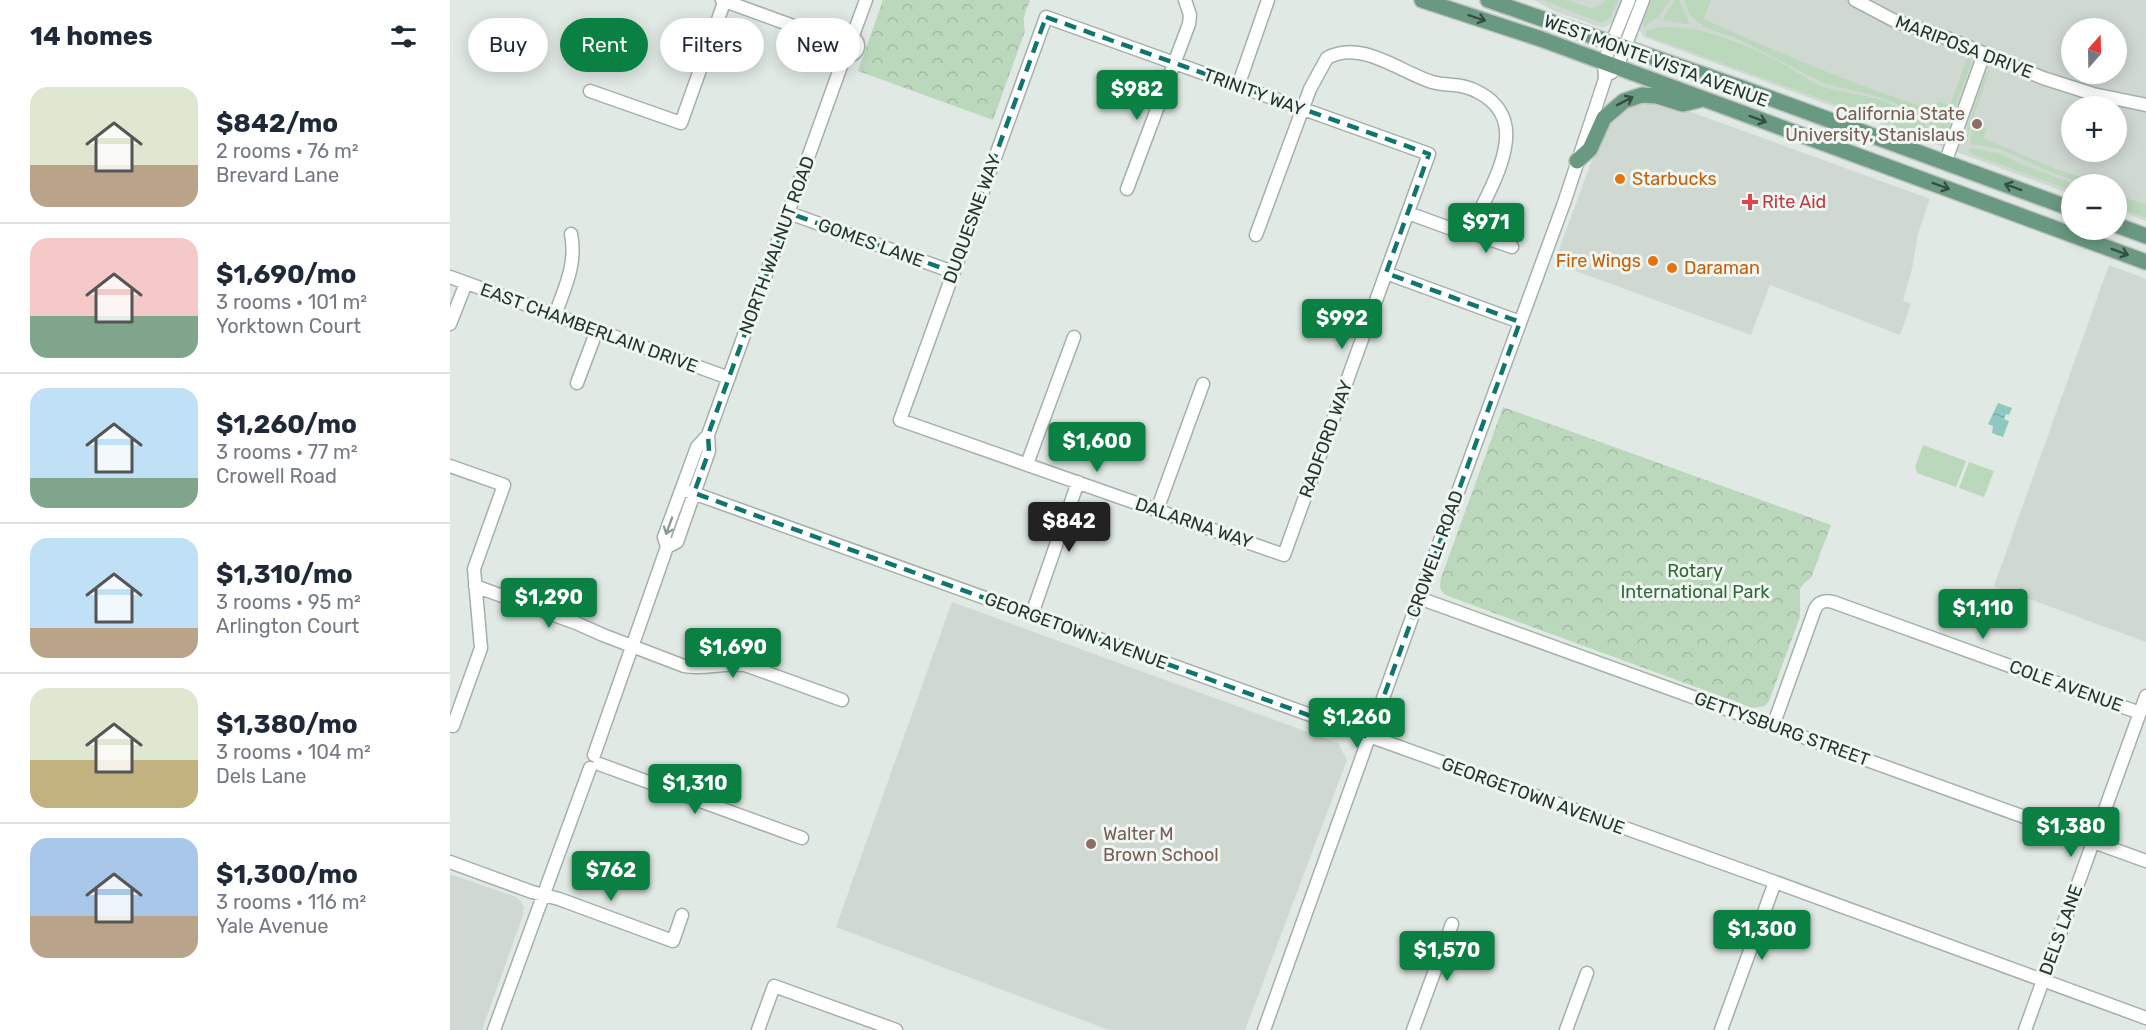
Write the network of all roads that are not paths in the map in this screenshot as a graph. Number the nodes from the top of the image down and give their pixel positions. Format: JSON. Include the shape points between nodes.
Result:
{"nodes":[{"id":1,"x":724,"y":0,"type":"edge"},
{"id":2,"x":866,"y":0,"type":"edge"},
{"id":3,"x":1185,"y":0,"type":"edge"},
{"id":4,"x":1268,"y":0,"type":"edge"},
{"id":5,"x":1422,"y":0,"type":"edge"},
{"id":6,"x":1488,"y":0,"type":"edge"},
{"id":7,"x":1629,"y":0,"type":"edge"},
{"id":8,"x":1643,"y":0,"type":"edge"},
{"id":9,"x":1855,"y":0,"type":"edge"},
{"id":10,"x":1046,"y":17,"type":"joint"},
{"id":11,"x":859,"y":18,"type":"edge"},
{"id":12,"x":776,"y":19,"type":"edge"},
{"id":13,"x":1618,"y":46,"type":"junction"},
{"id":14,"x":1984,"y":54,"type":"junction"},
{"id":15,"x":1174,"y":63,"type":"junction"},
{"id":16,"x":1610,"y":64,"type":"junction"},
{"id":17,"x":839,"y":72,"type":"edge"},
{"id":18,"x":1238,"y":86,"type":"junction"},
{"id":19,"x":590,"y":91,"type":"dead end"},
{"id":20,"x":1703,"y":99,"type":"junction"},
{"id":21,"x":2146,"y":105,"type":"edge"},
{"id":22,"x":1302,"y":109,"type":"junction"},
{"id":23,"x":1429,"y":154,"type":"joint"},
{"id":24,"x":1577,"y":161,"type":"junction"},
{"id":25,"x":1946,"y":163,"type":"junction"},
{"id":26,"x":1127,"y":189,"type":"dead end"},
{"id":27,"x":2061,"y":204,"type":"edge"},
{"id":28,"x":789,"y":213,"type":"junction"},
{"id":29,"x":1408,"y":213,"type":"junction"},
{"id":30,"x":2127,"y":229,"type":"edge"},
{"id":31,"x":1469,"y":232,"type":"junction"},
{"id":32,"x":571,"y":234,"type":"dead end"},
{"id":33,"x":1256,"y":236,"type":"dead end"},
{"id":34,"x":2146,"y":236,"type":"edge"},
{"id":35,"x":1512,"y":247,"type":"dead end"},
{"id":36,"x":2146,"y":262,"type":"edge"},
{"id":37,"x":953,"y":272,"type":"junction"},
{"id":38,"x":1386,"y":273,"type":"junction"},
{"id":39,"x":450,"y":277,"type":"edge"},
{"id":40,"x":466,"y":282,"type":"junction"},
{"id":41,"x":555,"y":315,"type":"junction"},
{"id":42,"x":1520,"y":322,"type":"junction"},
{"id":43,"x":450,"y":324,"type":"edge"},
{"id":44,"x":597,"y":330,"type":"junction"},
{"id":45,"x":1074,"y":337,"type":"dead end"},
{"id":46,"x":729,"y":378,"type":"junction"},
{"id":47,"x":577,"y":383,"type":"dead end"},
{"id":48,"x":1203,"y":384,"type":"dead end"},
{"id":49,"x":900,"y":420,"type":"joint"},
{"id":50,"x":1027,"y":464,"type":"junction"},
{"id":51,"x":450,"y":466,"type":"edge"},
{"id":52,"x":1078,"y":482,"type":"junction"},
{"id":53,"x":688,"y":491,"type":"junction"},
{"id":54,"x":1157,"y":510,"type":"junction"},
{"id":55,"x":1284,"y":555,"type":"joint"},
{"id":56,"x":476,"y":586,"type":"junction"},
{"id":57,"x":1419,"y":598,"type":"junction"},
{"id":58,"x":1032,"y":614,"type":"junction"},
{"id":59,"x":632,"y":646,"type":"junction"},
{"id":60,"x":2146,"y":696,"type":"edge"},
{"id":61,"x":842,"y":700,"type":"dead end"},
{"id":62,"x":2140,"y":713,"type":"junction"},
{"id":63,"x":450,"y":725,"type":"edge"},
{"id":64,"x":1773,"y":726,"type":"junction"},
{"id":65,"x":1369,"y":737,"type":"junction"},
{"id":66,"x":594,"y":762,"type":"junction"},
{"id":67,"x":802,"y":838,"type":"dead end"},
{"id":68,"x":2093,"y":841,"type":"junction"},
{"id":69,"x":2146,"y":861,"type":"edge"},
{"id":70,"x":450,"y":862,"type":"edge"},
{"id":71,"x":1775,"y":882,"type":"junction"},
{"id":72,"x":543,"y":895,"type":"junction"},
{"id":73,"x":682,"y":915,"type":"dead end"},
{"id":74,"x":1452,"y":924,"type":"dead end"},
{"id":75,"x":1587,"y":973,"type":"dead end"},
{"id":76,"x":2043,"y":980,"type":"junction"},
{"id":77,"x":2146,"y":1018,"type":"edge"},
{"id":78,"x":494,"y":1030,"type":"edge"},
{"id":79,"x":758,"y":1030,"type":"edge"},
{"id":80,"x":896,"y":1030,"type":"edge"},
{"id":81,"x":1264,"y":1030,"type":"edge"},
{"id":82,"x":1413,"y":1030,"type":"edge"},
{"id":83,"x":1566,"y":1030,"type":"edge"},
{"id":84,"x":1721,"y":1030,"type":"edge"},
{"id":85,"x":2025,"y":1030,"type":"edge"}],
"edges":[{"from":1,"to":12,"type":"street"},
{"from":1,"to":19,"type":"street","via":[[681,123]]},
{"from":2,"to":11,"type":"street"},
{"from":3,"to":15,"type":"street","via":[[1189,24]]},
{"from":4,"to":18,"type":"street"},
{"from":5,"to":16,"type":"main road","name":"WEST MONTE VISTA AVENUE","one_way":true},
{"from":6,"to":13,"type":"main road","name":"WEST MONTE VISTA AVENUE"},
{"from":7,"to":13,"type":"street","name":"CROWELL ROAD"},
{"from":8,"to":13,"type":"street","name":"CROWELL ROAD"},
{"from":9,"to":14,"type":"street","name":"MARIPOSA DRIVE","via":[[1895,21]]},
{"from":10,"to":15,"type":"street","name":"TRINITY WAY"},
{"from":10,"to":37,"type":"street","name":"DUQUESNE WAY"},
{"from":13,"to":16,"type":"street","name":"CROWELL ROAD"},
{"from":13,"to":25,"type":"main road","name":"WEST MONTE VISTA AVENUE"},
{"from":14,"to":21,"type":"street","name":"MARIPOSA DRIVE","via":[[2074,88]]},
{"from":14,"to":25,"type":"street"},
{"from":15,"to":18,"type":"street","name":"TRINITY WAY"},
{"from":15,"to":26,"type":"street"},
{"from":16,"to":20,"type":"main road","name":"WEST MONTE VISTA AVENUE"},
{"from":16,"to":24,"type":"street","name":"CROWELL ROAD"},
{"from":17,"to":28,"type":"street","name":"NORTH WALNUT ROAD"},
{"from":18,"to":22,"type":"street","name":"TRINITY WAY"},
{"from":24,"to":20,"type":"main road","one_way":true,"via":[[1590,149],[1608,113],[1629,98],[1649,96],[1683,104]]},
{"from":20,"to":36,"type":"main road","name":"WEST MONTE VISTA AVENUE","one_way":true},
{"from":22,"to":23,"type":"street","name":"TRINITY WAY"},
{"from":22,"to":31,"type":"street","via":[[1328,58],[1342,53],[1368,55],[1428,81],[1466,86],[1490,99],[1504,121],[1505,150]]},
{"from":22,"to":33,"type":"street"},
{"from":23,"to":29,"type":"street","name":"RADFORD WAY"},
{"from":24,"to":42,"type":"street","name":"CROWELL ROAD"},
{"from":27,"to":25,"type":"main road","name":"WEST MONTE VISTA AVENUE","one_way":true},
{"from":28,"to":37,"type":"street","name":"GOMES LANE"},
{"from":28,"to":46,"type":"street","name":"NORTH WALNUT ROAD"},
{"from":29,"to":31,"type":"street"},
{"from":29,"to":38,"type":"street","name":"RADFORD WAY"},
{"from":30,"to":34,"type":"main road"},
{"from":31,"to":35,"type":"street"},
{"from":32,"to":41,"type":"street","via":[[573,262]]},
{"from":37,"to":49,"type":"street","name":"DUQUESNE WAY"},
{"from":38,"to":42,"type":"street"},
{"from":38,"to":55,"type":"street","name":"RADFORD WAY"},
{"from":39,"to":40,"type":"street","name":"EAST CHAMBERLAIN DRIVE"},
{"from":40,"to":41,"type":"street","name":"EAST CHAMBERLAIN DRIVE"},
{"from":40,"to":43,"type":"street"},
{"from":41,"to":44,"type":"street","name":"EAST CHAMBERLAIN DRIVE"},
{"from":42,"to":57,"type":"street","name":"CROWELL ROAD"},
{"from":44,"to":46,"type":"street","name":"EAST CHAMBERLAIN DRIVE"},
{"from":44,"to":47,"type":"street"},
{"from":45,"to":50,"type":"street"},
{"from":46,"to":53,"type":"street","name":"NORTH WALNUT ROAD","via":[[708,435],[697,447]]},
{"from":48,"to":54,"type":"street"},
{"from":49,"to":50,"type":"street","name":"DALARNA WAY"},
{"from":50,"to":52,"type":"street","name":"DALARNA WAY"},
{"from":51,"to":56,"type":"street","via":[[504,485],[474,568]]},
{"from":52,"to":54,"type":"street","name":"DALARNA WAY"},
{"from":52,"to":58,"type":"street"},
{"from":53,"to":58,"type":"street","name":"GEORGETOWN AVENUE"},
{"from":53,"to":59,"type":"street","name":"NORTH WALNUT ROAD","via":[[664,537],[667,547]]},
{"from":54,"to":55,"type":"street","name":"DALARNA WAY"},
{"from":56,"to":59,"type":"street"},
{"from":56,"to":63,"type":"street","via":[[482,648],[453,726]]},
{"from":57,"to":64,"type":"street","name":"GETTYSBURG STREET"},
{"from":57,"to":65,"type":"street","name":"CROWELL ROAD"},
{"from":58,"to":65,"type":"street","name":"GEORGETOWN AVENUE"},
{"from":59,"to":61,"type":"street","via":[[691,667],[751,666]]},
{"from":59,"to":66,"type":"street","name":"NORTH WALNUT ROAD"},
{"from":60,"to":62,"type":"street","name":"DELS LANE"},
{"from":62,"to":64,"type":"street","name":"COLE AVENUE","via":[[1822,601],[1815,609]]},
{"from":62,"to":68,"type":"street","name":"DELS LANE"},
{"from":64,"to":68,"type":"street","name":"GETTYSBURG STREET"},
{"from":65,"to":71,"type":"street","name":"GEORGETOWN AVENUE"},
{"from":65,"to":81,"type":"street","name":"CROWELL ROAD"},
{"from":66,"to":67,"type":"street"},
{"from":66,"to":72,"type":"street","name":"NORTH WALNUT ROAD"},
{"from":68,"to":69,"type":"street","name":"GETTYSBURG STREET"},
{"from":68,"to":76,"type":"street","name":"DELS LANE"},
{"from":70,"to":72,"type":"street"},
{"from":71,"to":76,"type":"street","name":"GEORGETOWN AVENUE"},
{"from":71,"to":84,"type":"street"},
{"from":72,"to":73,"type":"street","via":[[673,941]]},
{"from":72,"to":78,"type":"street","name":"NORTH WALNUT ROAD"},
{"from":74,"to":82,"type":"street"},
{"from":75,"to":83,"type":"street"},
{"from":76,"to":77,"type":"street","name":"GEORGETOWN AVENUE"},
{"from":76,"to":85,"type":"street","name":"DELS LANE"},
{"from":79,"to":80,"type":"street","via":[[774,986]]}]}
